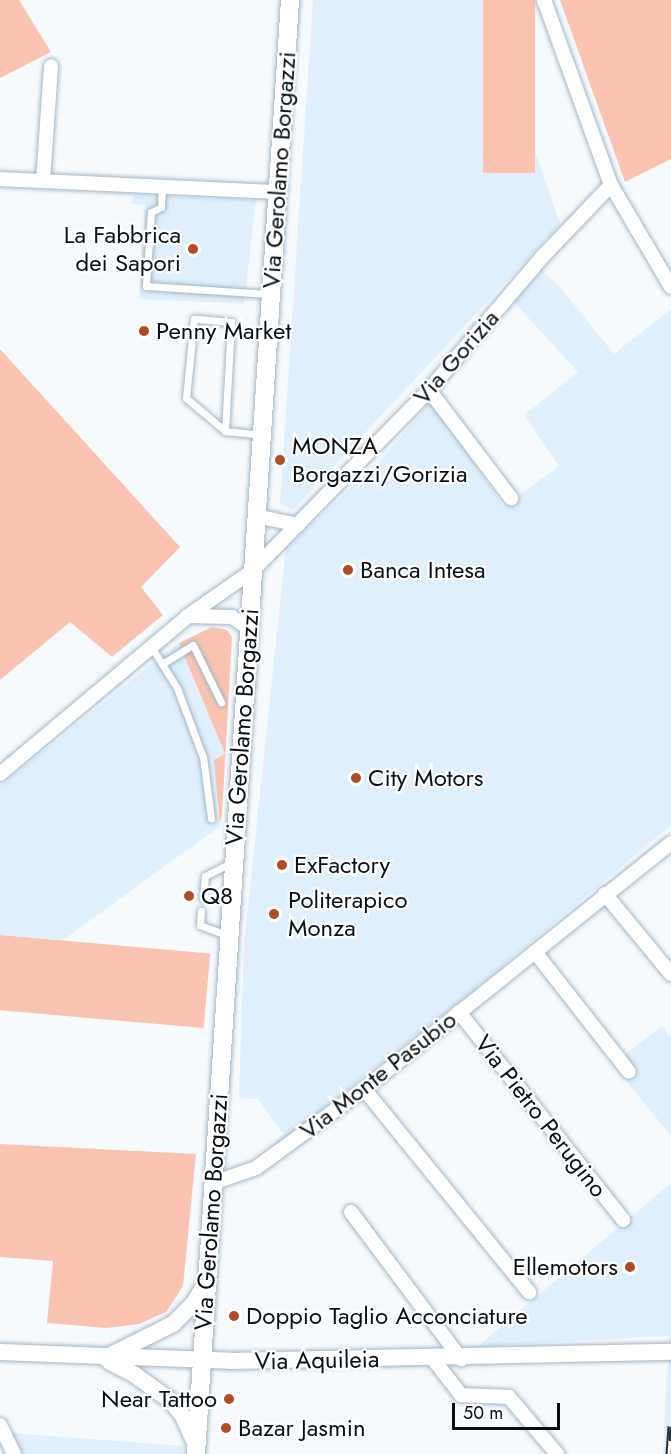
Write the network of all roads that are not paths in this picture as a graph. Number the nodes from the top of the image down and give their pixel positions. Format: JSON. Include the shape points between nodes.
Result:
{"nodes":[{"id":1,"x":290,"y":0,"type":"edge"},
{"id":2,"x":544,"y":0,"type":"edge"},
{"id":3,"x":51,"y":66,"type":"dead end"},
{"id":4,"x":0,"y":179,"type":"edge"},
{"id":5,"x":43,"y":181,"type":"junction"},
{"id":6,"x":611,"y":185,"type":"junction"},
{"id":7,"x":162,"y":187,"type":"junction"},
{"id":8,"x":277,"y":192,"type":"junction"},
{"id":9,"x":671,"y":287,"type":"edge"},
{"id":10,"x":271,"y":294,"type":"junction"},
{"id":11,"x":429,"y":390,"type":"junction"},
{"id":12,"x":225,"y":431,"type":"junction"},
{"id":13,"x":262,"y":435,"type":"junction"},
{"id":14,"x":511,"y":498,"type":"dead end"},
{"id":15,"x":256,"y":516,"type":"junction"},
{"id":16,"x":298,"y":525,"type":"junction"},
{"id":17,"x":252,"y":571,"type":"junction"},
{"id":18,"x":189,"y":616,"type":"junction"},
{"id":19,"x":247,"y":627,"type":"junction"},
{"id":20,"x":152,"y":648,"type":"junction"},
{"id":21,"x":162,"y":664,"type":"junction"},
{"id":22,"x":221,"y":702,"type":"dead end"},
{"id":23,"x":0,"y":774,"type":"edge"},
{"id":24,"x":211,"y":819,"type":"dead end"},
{"id":25,"x":671,"y":843,"type":"edge"},
{"id":26,"x":233,"y":862,"type":"junction"},
{"id":27,"x":605,"y":894,"type":"junction"},
{"id":28,"x":203,"y":898,"type":"dead end"},
{"id":29,"x":201,"y":910,"type":"dead end"},
{"id":30,"x":229,"y":936,"type":"junction"},
{"id":31,"x":535,"y":952,"type":"junction"},
{"id":32,"x":671,"y":974,"type":"edge"},
{"id":33,"x":459,"y":1012,"type":"junction"},
{"id":34,"x":628,"y":1071,"type":"dead end"},
{"id":35,"x":364,"y":1089,"type":"junction"},
{"id":36,"x":213,"y":1183,"type":"junction"},
{"id":37,"x":351,"y":1212,"type":"dead end"},
{"id":38,"x":623,"y":1220,"type":"dead end"},
{"id":39,"x":204,"y":1286,"type":"junction"},
{"id":40,"x":529,"y":1292,"type":"dead end"},
{"id":41,"x":0,"y":1352,"type":"edge"},
{"id":42,"x":670,"y":1352,"type":"edge"},
{"id":43,"x":103,"y":1359,"type":"junction"},
{"id":44,"x":433,"y":1359,"type":"junction"},
{"id":45,"x":460,"y":1359,"type":"junction"},
{"id":46,"x":201,"y":1361,"type":"junction"},
{"id":47,"x":0,"y":1425,"type":"edge"},
{"id":48,"x":196,"y":1450,"type":"edge"},
{"id":49,"x":14,"y":1454,"type":"edge"},
{"id":50,"x":557,"y":1454,"type":"edge"}],
"edges":[{"from":1,"to":8,"type":"main road","name":"Via Gerolamo Borgazzi"},
{"from":2,"to":6,"type":"street"},
{"from":3,"to":5,"type":"street"},
{"from":4,"to":5,"type":"street"},
{"from":5,"to":7,"type":"street"},
{"from":6,"to":9,"type":"street"},
{"from":6,"to":11,"type":"street","name":"Via Gorizia","via":[[543,256]]},
{"from":7,"to":8,"type":"street"},
{"from":7,"to":10,"type":"lane","via":[[161,207],[151,212],[146,286]]},
{"from":8,"to":10,"type":"main road","name":"Via Gerolamo Borgazzi"},
{"from":10,"to":13,"type":"main road","name":"Via Gerolamo Borgazzi"},
{"from":11,"to":14,"type":"street"},
{"from":11,"to":16,"type":"street","name":"Via Gorizia"},
{"from":12,"to":12,"type":"lane","via":[[186,398],[194,319],[231,322]]},
{"from":12,"to":13,"type":"lane"},
{"from":13,"to":15,"type":"main road","name":"Via Gerolamo Borgazzi"},
{"from":15,"to":16,"type":"street"},
{"from":15,"to":17,"type":"main road","name":"Via Gerolamo Borgazzi"},
{"from":16,"to":17,"type":"street","name":"Via Gorizia"},
{"from":17,"to":18,"type":"street","name":"Via Gorizia"},
{"from":17,"to":19,"type":"main road","name":"Via Gerolamo Borgazzi"},
{"from":18,"to":19,"type":"street","via":[[232,617]]},
{"from":18,"to":20,"type":"street","name":"Via Gorizia"},
{"from":19,"to":26,"type":"main road","name":"Via Gerolamo Borgazzi"},
{"from":20,"to":21,"type":"lane"},
{"from":20,"to":23,"type":"street","name":"Via Gorizia"},
{"from":21,"to":22,"type":"lane","via":[[193,645]]},
{"from":21,"to":24,"type":"lane","via":[[177,688],[202,757]]},
{"from":25,"to":27,"type":"street","name":"Via Monte Pasubio"},
{"from":26,"to":28,"type":"lane","via":[[205,876]]},
{"from":26,"to":30,"type":"main road","name":"Via Gerolamo Borgazzi"},
{"from":27,"to":31,"type":"street","name":"Via Monte Pasubio"},
{"from":27,"to":32,"type":"street"},
{"from":29,"to":30,"type":"lane","via":[[200,925]]},
{"from":30,"to":36,"type":"main road","name":"Via Gerolamo Borgazzi"},
{"from":31,"to":33,"type":"street","name":"Via Monte Pasubio"},
{"from":31,"to":34,"type":"street"},
{"from":33,"to":35,"type":"street","name":"Via Monte Pasubio"},
{"from":33,"to":38,"type":"street","name":"Via Pietro Perugino"},
{"from":35,"to":36,"type":"street","name":"Via Monte Pasubio","via":[[256,1168]]},
{"from":35,"to":40,"type":"street"},
{"from":36,"to":39,"type":"main road","name":"Via Gerolamo Borgazzi"},
{"from":37,"to":45,"type":"street"},
{"from":39,"to":43,"type":"street","via":[[173,1324]]},
{"from":39,"to":46,"type":"main road","name":"Via Gerolamo Borgazzi"},
{"from":41,"to":43,"type":"street","name":"Via Aquileia"},
{"from":42,"to":45,"type":"street","name":"Via Aquileia"},
{"from":43,"to":46,"type":"street","name":"Via Aquileia"},
{"from":43,"to":48,"type":"street","via":[[135,1375],[171,1401],[183,1416]]},
{"from":44,"to":45,"type":"street","name":"Via Aquileia"},
{"from":44,"to":46,"type":"street","name":"Via Aquileia"},
{"from":44,"to":50,"type":"street","via":[[461,1395],[510,1397]]},
{"from":46,"to":48,"type":"main road","name":"Via Gerolamo Borgazzi"},
{"from":47,"to":49,"type":"street"}]}
